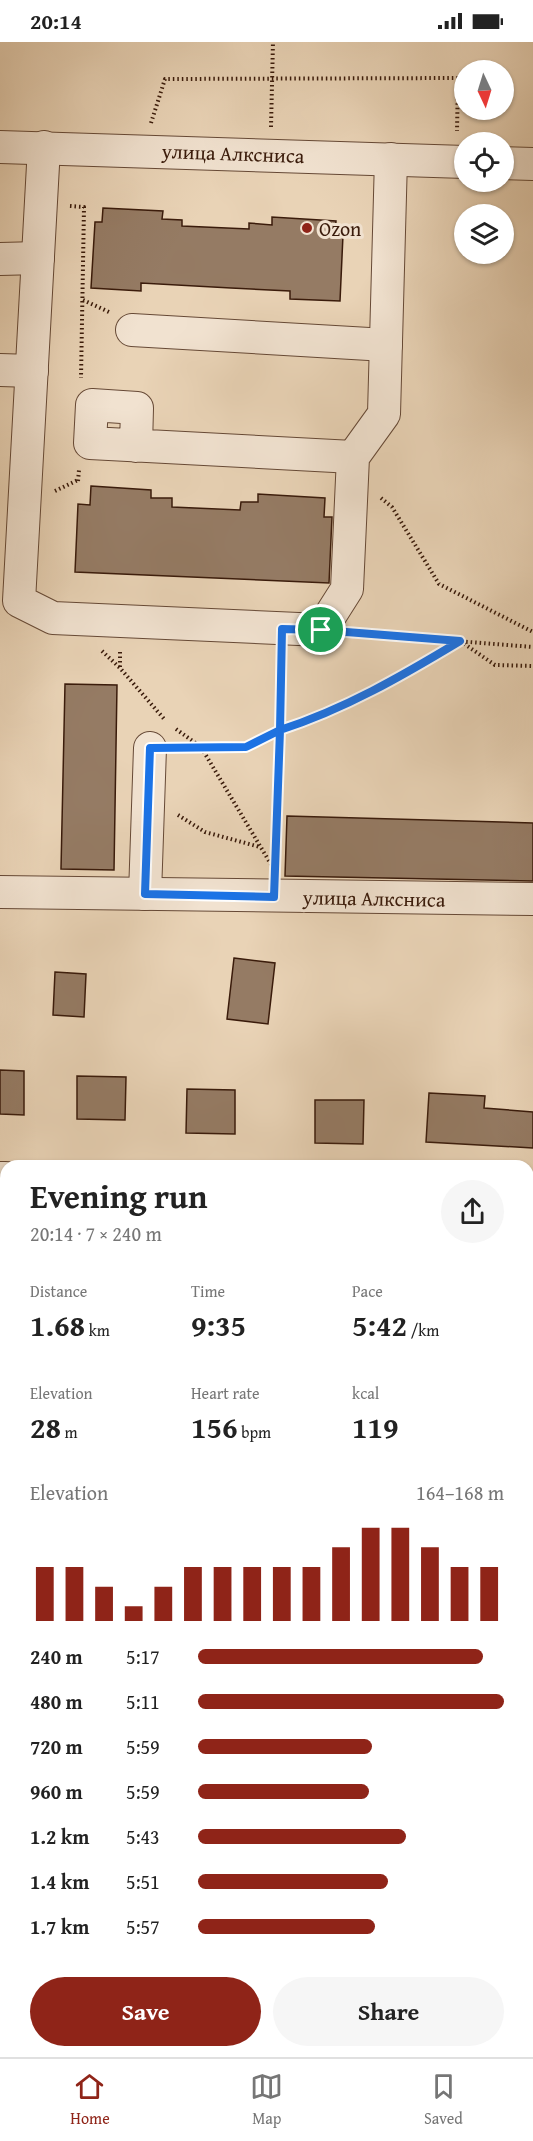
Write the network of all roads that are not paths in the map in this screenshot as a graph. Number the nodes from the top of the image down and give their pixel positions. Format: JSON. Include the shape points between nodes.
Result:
{"nodes":[{"id":1,"x":0,"y":147,"type":"edge"},
{"id":2,"x":44,"y":147,"type":"junction"},
{"id":3,"x":390,"y":159,"type":"junction"},
{"id":4,"x":454,"y":162,"type":"edge"},
{"id":5,"x":514,"y":163,"type":"edge"},
{"id":6,"x":533,"y":164,"type":"edge"},
{"id":7,"x":38,"y":258,"type":"junction"},
{"id":8,"x":0,"y":259,"type":"edge"},
{"id":9,"x":132,"y":330,"type":"dead end"},
{"id":10,"x":386,"y":345,"type":"junction"},
{"id":11,"x":0,"y":370,"type":"edge"},
{"id":12,"x":32,"y":370,"type":"junction"},
{"id":13,"x":85,"y":451,"type":"road end"},
{"id":14,"x":13,"y":455,"type":"edge"},
{"id":15,"x":352,"y":466,"type":"junction"},
{"id":16,"x":150,"y":748,"type":"road end"},
{"id":17,"x":0,"y":892,"type":"edge"},
{"id":18,"x":145,"y":894,"type":"junction"},
{"id":19,"x":533,"y":900,"type":"edge"}],
"edges":[{"from":1,"to":2,"type":"street","name":"улица Алксниса"},
{"from":2,"to":3,"type":"street","name":"улица Алксниса"},
{"from":2,"to":7,"type":"street"},
{"from":3,"to":4,"type":"street","name":"улица Алксниса"},
{"from":3,"to":10,"type":"street"},
{"from":5,"to":6,"type":"street"},
{"from":7,"to":8,"type":"street"},
{"from":7,"to":12,"type":"street"},
{"from":9,"to":10,"type":"street"},
{"from":10,"to":15,"type":"street","via":[[384,414]]},
{"from":11,"to":12,"type":"street"},
{"from":12,"to":14,"type":"street"},
{"from":13,"to":15,"type":"street","via":[[135,446]]},
{"from":14,"to":15,"type":"street","via":[[24,504],[19,601],[53,618],[282,629],[321,630],[347,589]]},
{"from":16,"to":18,"type":"street"},
{"from":17,"to":18,"type":"street","name":"улица Алксниса"},
{"from":18,"to":19,"type":"street","name":"улица Алксниса"}]}
